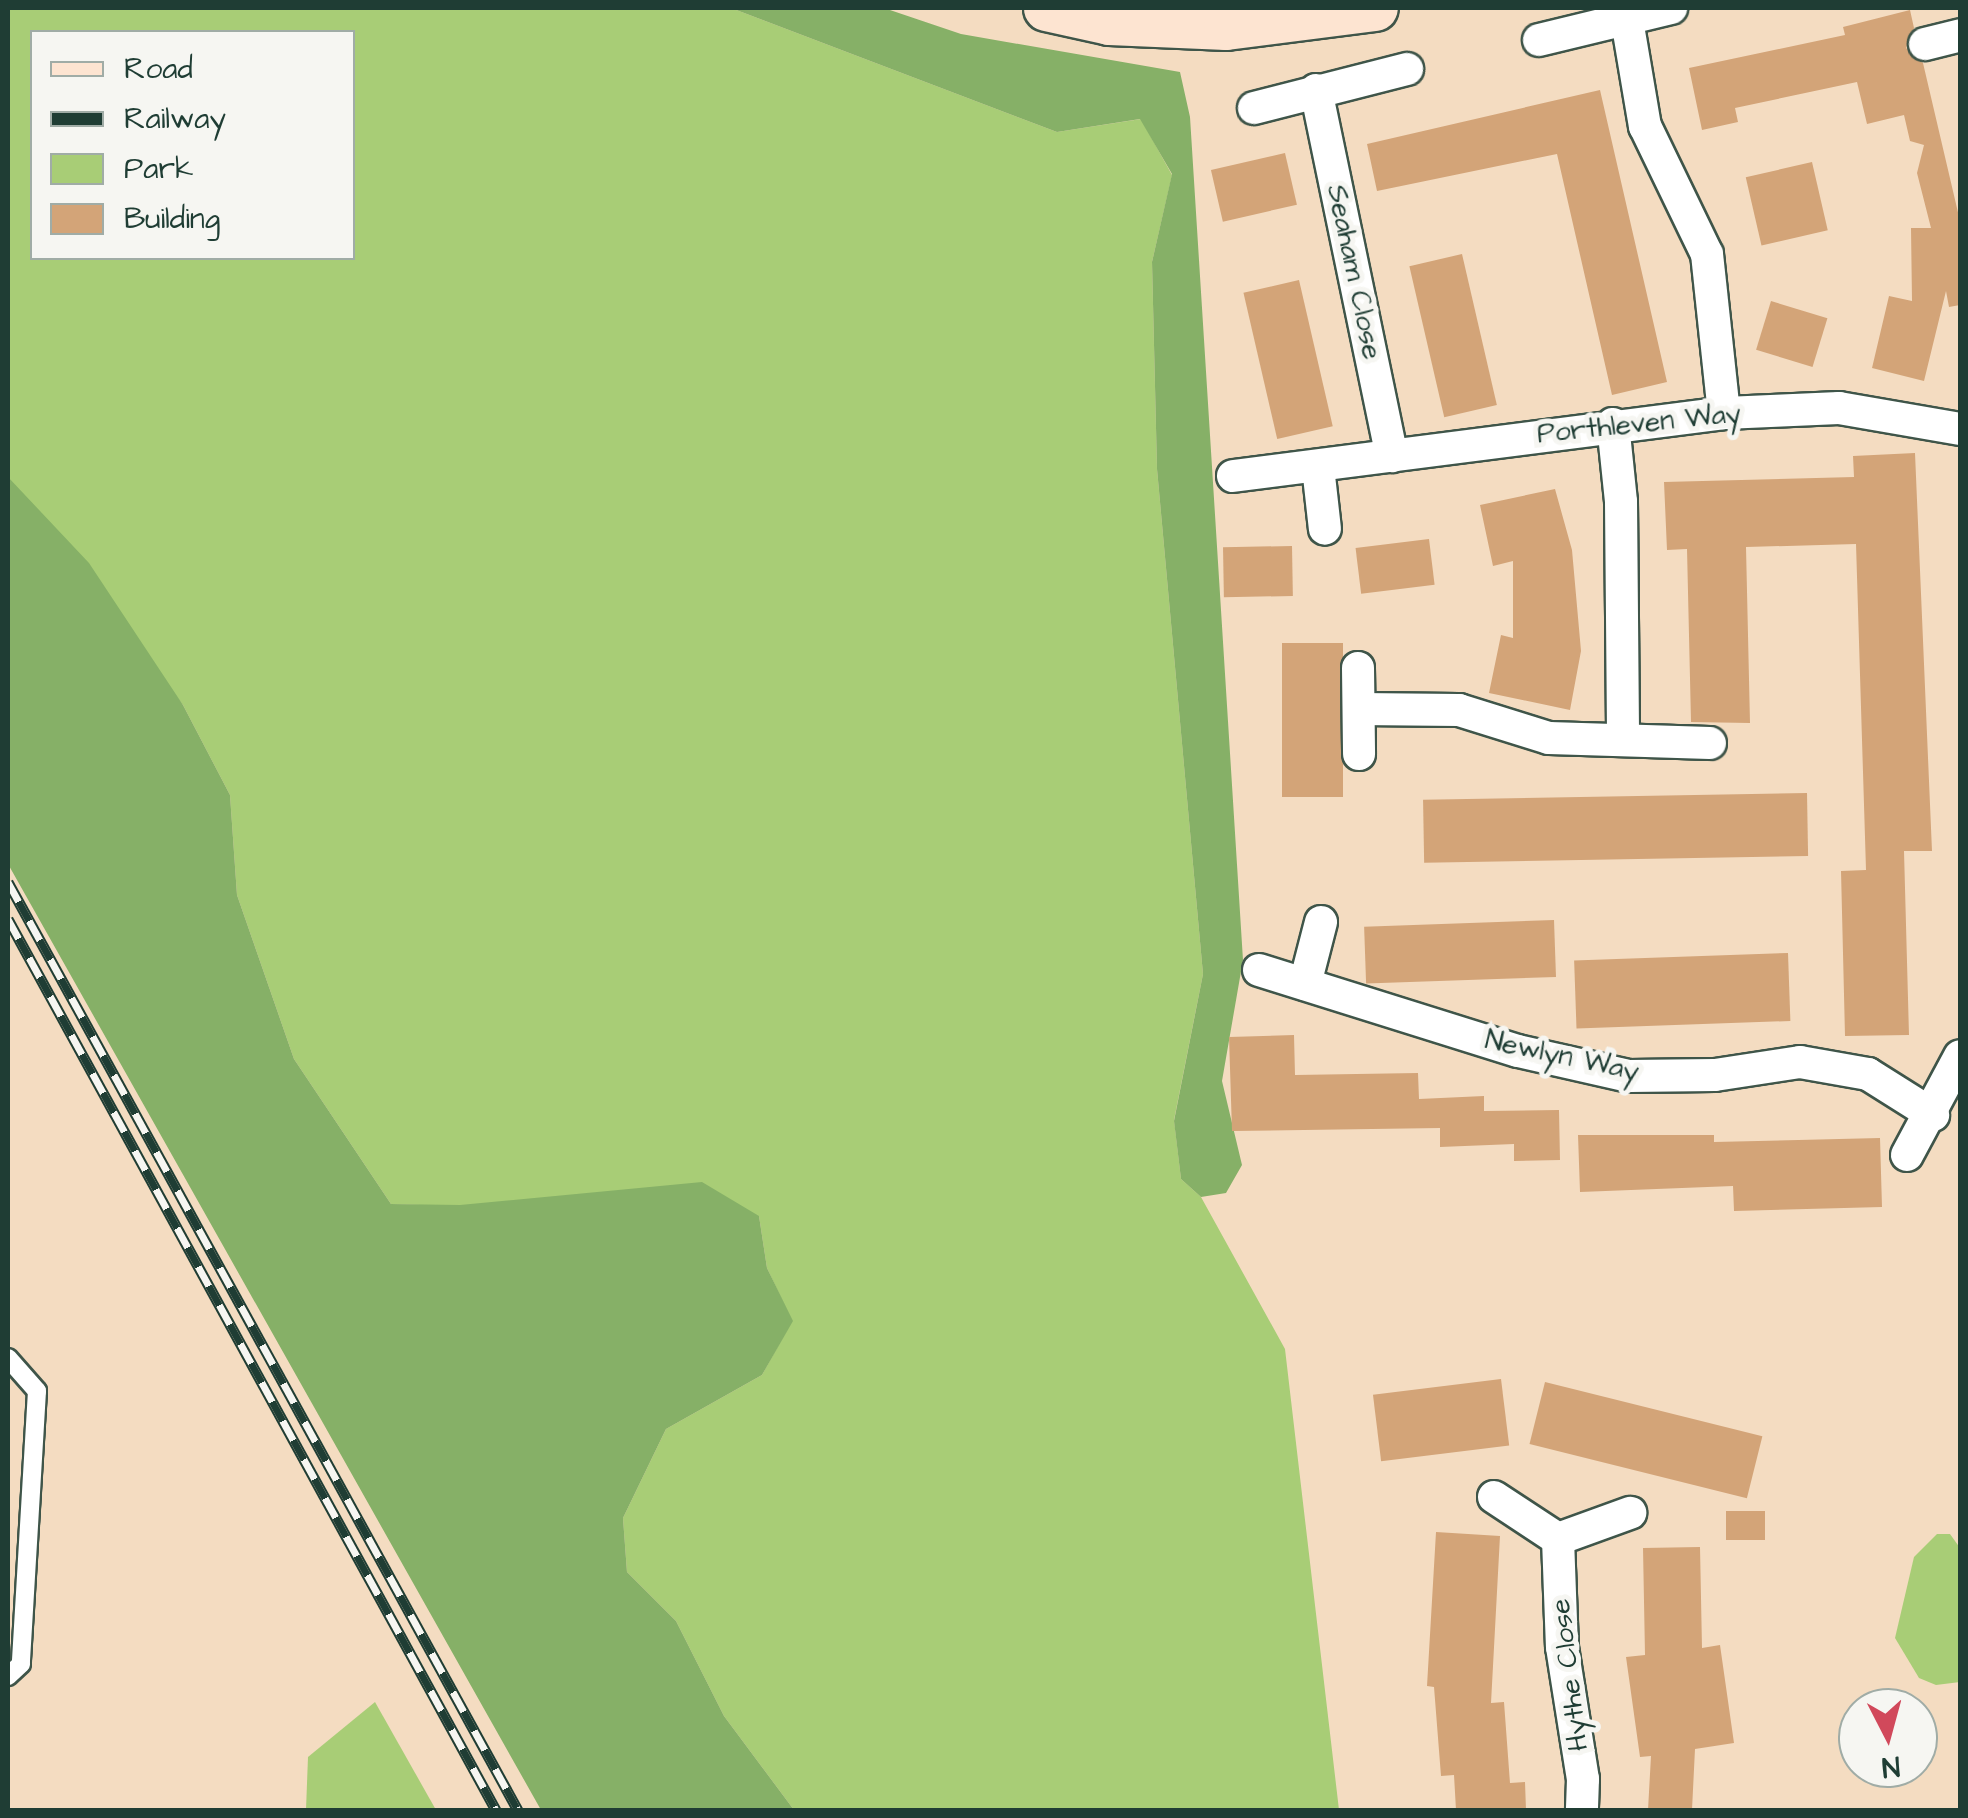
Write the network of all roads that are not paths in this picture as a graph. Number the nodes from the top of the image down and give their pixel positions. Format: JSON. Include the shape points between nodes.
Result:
{"nodes":[{"id":1,"x":1046,"y":8,"type":"edge"},
{"id":2,"x":1374,"y":8,"type":"edge"},
{"id":3,"x":1671,"y":8,"type":"edge"},
{"id":4,"x":1626,"y":20,"type":"junction"},
{"id":5,"x":1960,"y":35,"type":"edge"},
{"id":6,"x":1539,"y":40,"type":"dead end"},
{"id":7,"x":1925,"y":44,"type":"dead end"},
{"id":8,"x":1407,"y":69,"type":"dead end"},
{"id":9,"x":1316,"y":90,"type":"junction"},
{"id":10,"x":1254,"y":108,"type":"dead end"},
{"id":11,"x":1724,"y":413,"type":"junction"},
{"id":12,"x":1613,"y":424,"type":"junction"},
{"id":13,"x":1960,"y":429,"type":"edge"},
{"id":14,"x":1392,"y":456,"type":"junction"},
{"id":15,"x":1318,"y":467,"type":"junction"},
{"id":16,"x":1233,"y":476,"type":"dead end"},
{"id":17,"x":1325,"y":529,"type":"dead end"},
{"id":18,"x":1358,"y":668,"type":"dead end"},
{"id":19,"x":1358,"y":709,"type":"junction"},
{"id":20,"x":1624,"y":737,"type":"junction"},
{"id":21,"x":1710,"y":743,"type":"dead end"},
{"id":22,"x":1360,"y":754,"type":"dead end"},
{"id":23,"x":1321,"y":922,"type":"dead end"},
{"id":24,"x":1259,"y":970,"type":"dead end"},
{"id":25,"x":1305,"y":984,"type":"junction"},
{"id":26,"x":1960,"y":1056,"type":"edge"},
{"id":27,"x":1932,"y":1116,"type":"junction"},
{"id":28,"x":1907,"y":1156,"type":"dead end"},
{"id":29,"x":8,"y":1358,"type":"edge"},
{"id":30,"x":1494,"y":1498,"type":"dead end"},
{"id":31,"x":1630,"y":1513,"type":"dead end"},
{"id":32,"x":1558,"y":1539,"type":"junction"},
{"id":33,"x":8,"y":1676,"type":"edge"},
{"id":34,"x":1582,"y":1810,"type":"edge"}],
"edges":[{"from":1,"to":2,"type":"street","via":[[1110,22],[1226,27]]},
{"from":3,"to":4,"type":"street"},
{"from":4,"to":6,"type":"street"},
{"from":4,"to":11,"type":"street","via":[[1645,126],[1708,254]]},
{"from":5,"to":7,"type":"street"},
{"from":8,"to":9,"type":"street"},
{"from":9,"to":10,"type":"street"},
{"from":9,"to":14,"type":"street","name":"Seaham Close"},
{"from":11,"to":12,"type":"street","name":"Porthleven Way"},
{"from":11,"to":13,"type":"street","name":"Porthleven Way","via":[[1840,408]]},
{"from":12,"to":14,"type":"street","name":"Porthleven Way"},
{"from":12,"to":20,"type":"street","via":[[1621,502]]},
{"from":14,"to":15,"type":"street","name":"Porthleven Way"},
{"from":15,"to":16,"type":"street","name":"Porthleven Way"},
{"from":15,"to":17,"type":"street"},
{"from":18,"to":19,"type":"street"},
{"from":19,"to":20,"type":"street","via":[[1460,710],[1548,738]]},
{"from":19,"to":22,"type":"street"},
{"from":20,"to":21,"type":"street"},
{"from":23,"to":25,"type":"street"},
{"from":24,"to":25,"type":"street","name":"Newlyn Way"},
{"from":25,"to":27,"type":"street","name":"Newlyn Way","via":[[1518,1051],[1629,1076],[1715,1075],[1800,1062],[1868,1074]]},
{"from":26,"to":27,"type":"street"},
{"from":27,"to":28,"type":"street"},
{"from":29,"to":33,"type":"lane","via":[[36,1391],[21,1664]]},
{"from":30,"to":32,"type":"street"},
{"from":31,"to":32,"type":"street"},
{"from":32,"to":34,"type":"street","name":"Hythe Close","via":[[1562,1647]]}]}
